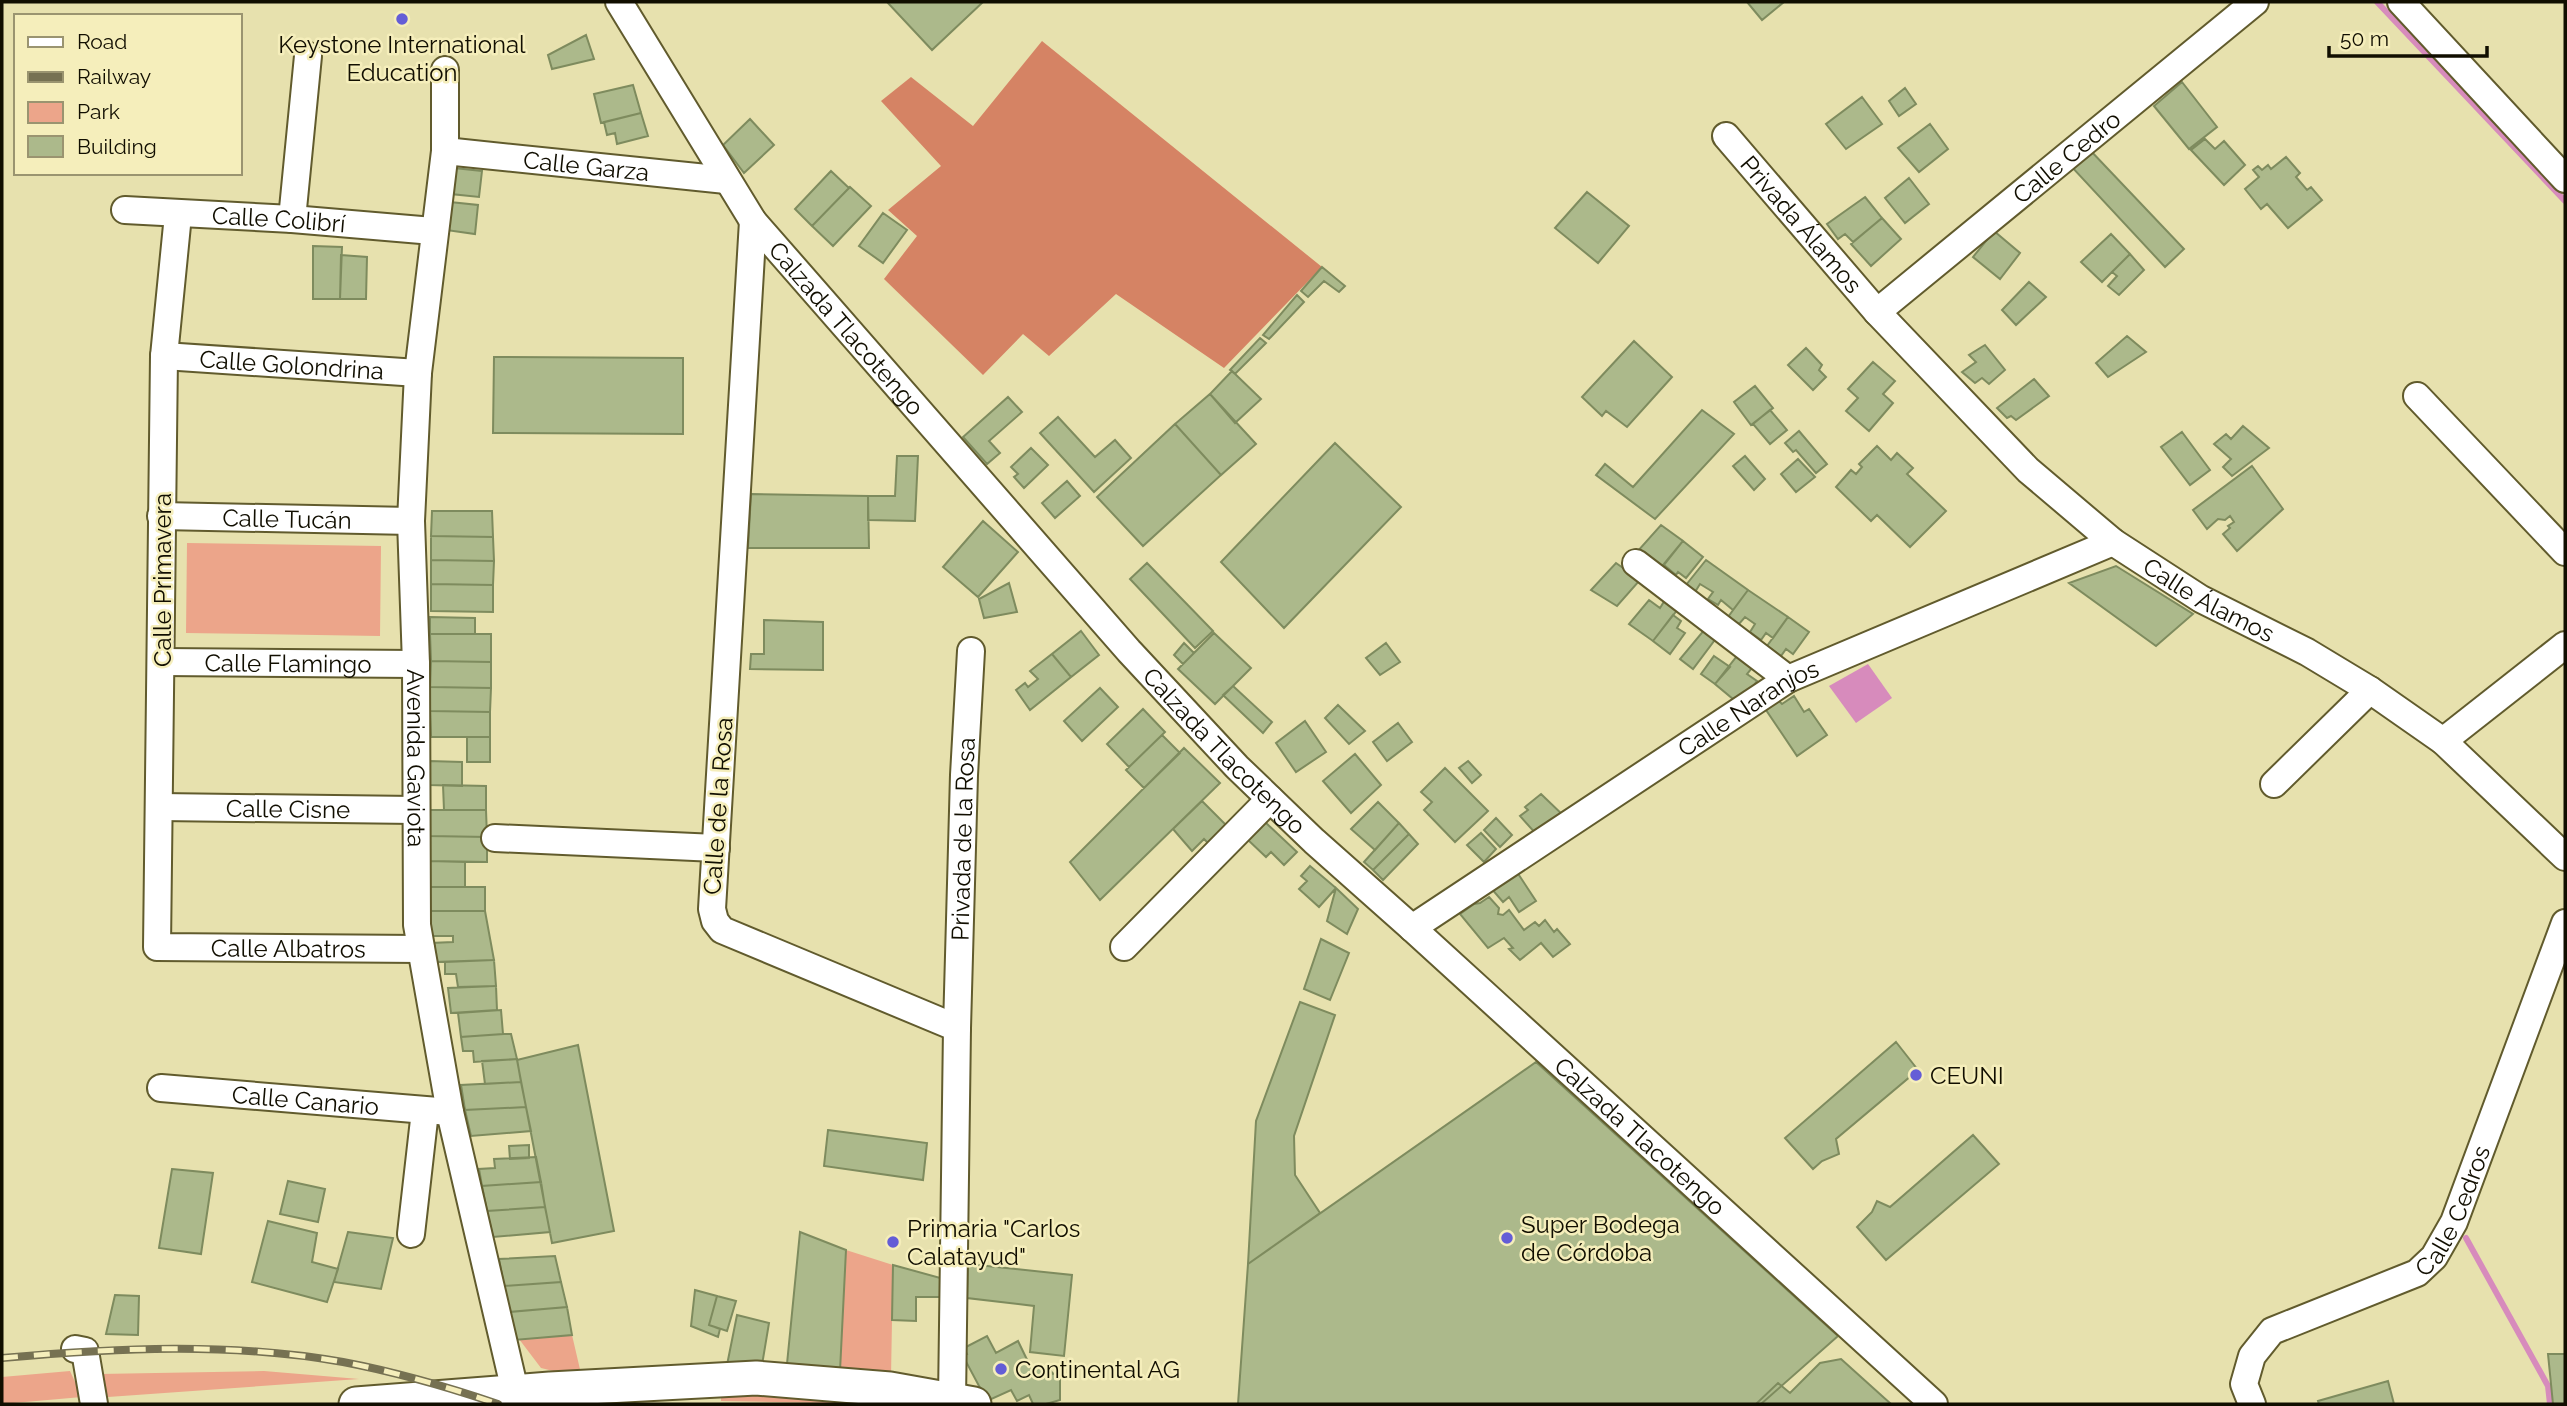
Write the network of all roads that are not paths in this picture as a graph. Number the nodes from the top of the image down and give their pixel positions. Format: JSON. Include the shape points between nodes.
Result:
{"nodes":[{"id":1,"x":619,"y":2,"type":"edge"},
{"id":2,"x":2255,"y":2,"type":"edge"},
{"id":3,"x":2401,"y":2,"type":"edge"},
{"id":4,"x":308,"y":56,"type":"dead end"},
{"id":5,"x":445,"y":70,"type":"dead end"},
{"id":6,"x":1726,"y":136,"type":"dead end"},
{"id":7,"x":445,"y":151,"type":"junction"},
{"id":8,"x":2565,"y":179,"type":"edge"},
{"id":9,"x":726,"y":180,"type":"junction"},
{"id":10,"x":125,"y":210,"type":"dead end"},
{"id":11,"x":178,"y":215,"type":"junction"},
{"id":12,"x":292,"y":219,"type":"junction"},
{"id":13,"x":753,"y":221,"type":"junction"},
{"id":14,"x":433,"y":231,"type":"junction"},
{"id":15,"x":1877,"y":312,"type":"junction"},
{"id":16,"x":164,"y":356,"type":"junction"},
{"id":17,"x":418,"y":373,"type":"junction"},
{"id":18,"x":2417,"y":396,"type":"dead end"},
{"id":19,"x":162,"y":516,"type":"junction"},
{"id":20,"x":411,"y":521,"type":"junction"},
{"id":21,"x":2113,"y":542,"type":"junction"},
{"id":22,"x":2565,"y":552,"type":"edge"},
{"id":23,"x":1636,"y":564,"type":"dead end"},
{"id":24,"x":2565,"y":645,"type":"edge"},
{"id":25,"x":971,"y":652,"type":"dead end"},
{"id":26,"x":162,"y":662,"type":"junction"},
{"id":27,"x":415,"y":664,"type":"junction"},
{"id":28,"x":1788,"y":679,"type":"junction"},
{"id":29,"x":2370,"y":690,"type":"junction"},
{"id":30,"x":2443,"y":741,"type":"junction"},
{"id":31,"x":2274,"y":784,"type":"dead end"},
{"id":32,"x":1270,"y":799,"type":"junction"},
{"id":33,"x":160,"y":807,"type":"junction"},
{"id":34,"x":415,"y":810,"type":"junction"},
{"id":35,"x":495,"y":838,"type":"dead end"},
{"id":36,"x":716,"y":848,"type":"junction"},
{"id":37,"x":2565,"y":857,"type":"edge"},
{"id":38,"x":2565,"y":923,"type":"edge"},
{"id":39,"x":1412,"y":928,"type":"junction"},
{"id":40,"x":157,"y":947,"type":"joint"},
{"id":41,"x":1124,"y":947,"type":"dead end"},
{"id":42,"x":421,"y":949,"type":"junction"},
{"id":43,"x":957,"y":1028,"type":"junction"},
{"id":44,"x":162,"y":1088,"type":"dead end"},
{"id":45,"x":438,"y":1111,"type":"junction"},
{"id":46,"x":411,"y":1234,"type":"dead end"},
{"id":47,"x":75,"y":1349,"type":"dead end"},
{"id":48,"x":507,"y":1357,"type":"junction"},
{"id":49,"x":679,"y":1392,"type":"edge"},
{"id":50,"x":552,"y":1397,"type":"edge"},
{"id":51,"x":516,"y":1399,"type":"edge"},
{"id":52,"x":963,"y":1402,"type":"edge"},
{"id":53,"x":94,"y":1404,"type":"edge"},
{"id":54,"x":356,"y":1404,"type":"edge"},
{"id":55,"x":1934,"y":1404,"type":"edge"},
{"id":56,"x":2252,"y":1404,"type":"edge"}],
"edges":[{"from":1,"to":9,"type":"street","name":"Calzada Tlacotengo"},
{"from":2,"to":15,"type":"street","name":"Calle Cedro"},
{"from":3,"to":8,"type":"street"},
{"from":4,"to":12,"type":"street"},
{"from":5,"to":7,"type":"street","name":"Avenida Gaviota"},
{"from":6,"to":15,"type":"street","name":"Privada Álamos"},
{"from":7,"to":9,"type":"street","name":"Calle Garza"},
{"from":7,"to":14,"type":"street","name":"Avenida Gaviota"},
{"from":9,"to":13,"type":"street","name":"Calzada Tlacotengo"},
{"from":10,"to":11,"type":"street","name":"Calle Colibrí"},
{"from":11,"to":12,"type":"street","name":"Calle Colibrí"},
{"from":11,"to":16,"type":"street","name":"Calle Primavera"},
{"from":12,"to":14,"type":"street","name":"Calle Colibrí"},
{"from":13,"to":32,"type":"street","name":"Calzada Tlacotengo","via":[[1129,651]]},
{"from":13,"to":36,"type":"street","name":"Calle de la Rosa"},
{"from":14,"to":17,"type":"street","name":"Avenida Gaviota"},
{"from":15,"to":21,"type":"street","name":"Calle Álamos","via":[[2028,470]]},
{"from":16,"to":17,"type":"street","name":"Calle Golondrina"},
{"from":16,"to":19,"type":"street","name":"Calle Primavera"},
{"from":17,"to":20,"type":"street","name":"Avenida Gaviota"},
{"from":18,"to":22,"type":"street"},
{"from":19,"to":20,"type":"street","name":"Calle Tucán"},
{"from":19,"to":26,"type":"street","name":"Calle Primavera"},
{"from":20,"to":27,"type":"street","name":"Avenida Gaviota"},
{"from":21,"to":28,"type":"street","name":"Calle Naranjos"},
{"from":21,"to":29,"type":"street","name":"Calle Álamos","via":[[2200,598],[2308,652]]},
{"from":23,"to":28,"type":"street"},
{"from":24,"to":30,"type":"street"},
{"from":25,"to":43,"type":"street","name":"Privada de la Rosa"},
{"from":26,"to":27,"type":"street","name":"Calle Flamingo"},
{"from":26,"to":33,"type":"street","name":"Calle Primavera"},
{"from":27,"to":34,"type":"street","name":"Avenida Gaviota"},
{"from":28,"to":39,"type":"street","name":"Calle Naranjos"},
{"from":29,"to":30,"type":"street","name":"Calle Álamos"},
{"from":29,"to":31,"type":"street"},
{"from":30,"to":37,"type":"street","name":"Calle Álamos"},
{"from":32,"to":39,"type":"street","name":"Calzada Tlacotengo"},
{"from":32,"to":41,"type":"street"},
{"from":33,"to":34,"type":"street","name":"Calle Cisne"},
{"from":33,"to":40,"type":"street","name":"Calle Primavera"},
{"from":34,"to":42,"type":"street","name":"Avenida Gaviota"},
{"from":35,"to":36,"type":"street"},
{"from":36,"to":43,"type":"street","name":"Calle de la Rosa","via":[[712,909],[722,930]]},
{"from":38,"to":56,"type":"street","name":"Calle Cedros","via":[[2454,1222],[2434,1257],[2417,1273],[2272,1331],[2252,1356],[2244,1384]]},
{"from":39,"to":55,"type":"street","name":"Calzada Tlacotengo"},
{"from":40,"to":42,"type":"street","name":"Calle Albatros"},
{"from":42,"to":45,"type":"street","name":"Avenida Gaviota"},
{"from":43,"to":52,"type":"street"},
{"from":44,"to":45,"type":"street","name":"Calle Canario"},
{"from":45,"to":46,"type":"street"},
{"from":45,"to":48,"type":"street","name":"Avenida Gaviota"},
{"from":47,"to":53,"type":"street","via":[[85,1351]]},
{"from":48,"to":50,"type":"street"},
{"from":48,"to":51,"type":"street","name":"Avenida Gaviota"},
{"from":49,"to":50,"type":"main road"},
{"from":49,"to":52,"type":"main road","via":[[756,1378],[832,1383]]},
{"from":50,"to":51,"type":"main road"},
{"from":51,"to":54,"type":"main road"}]}
